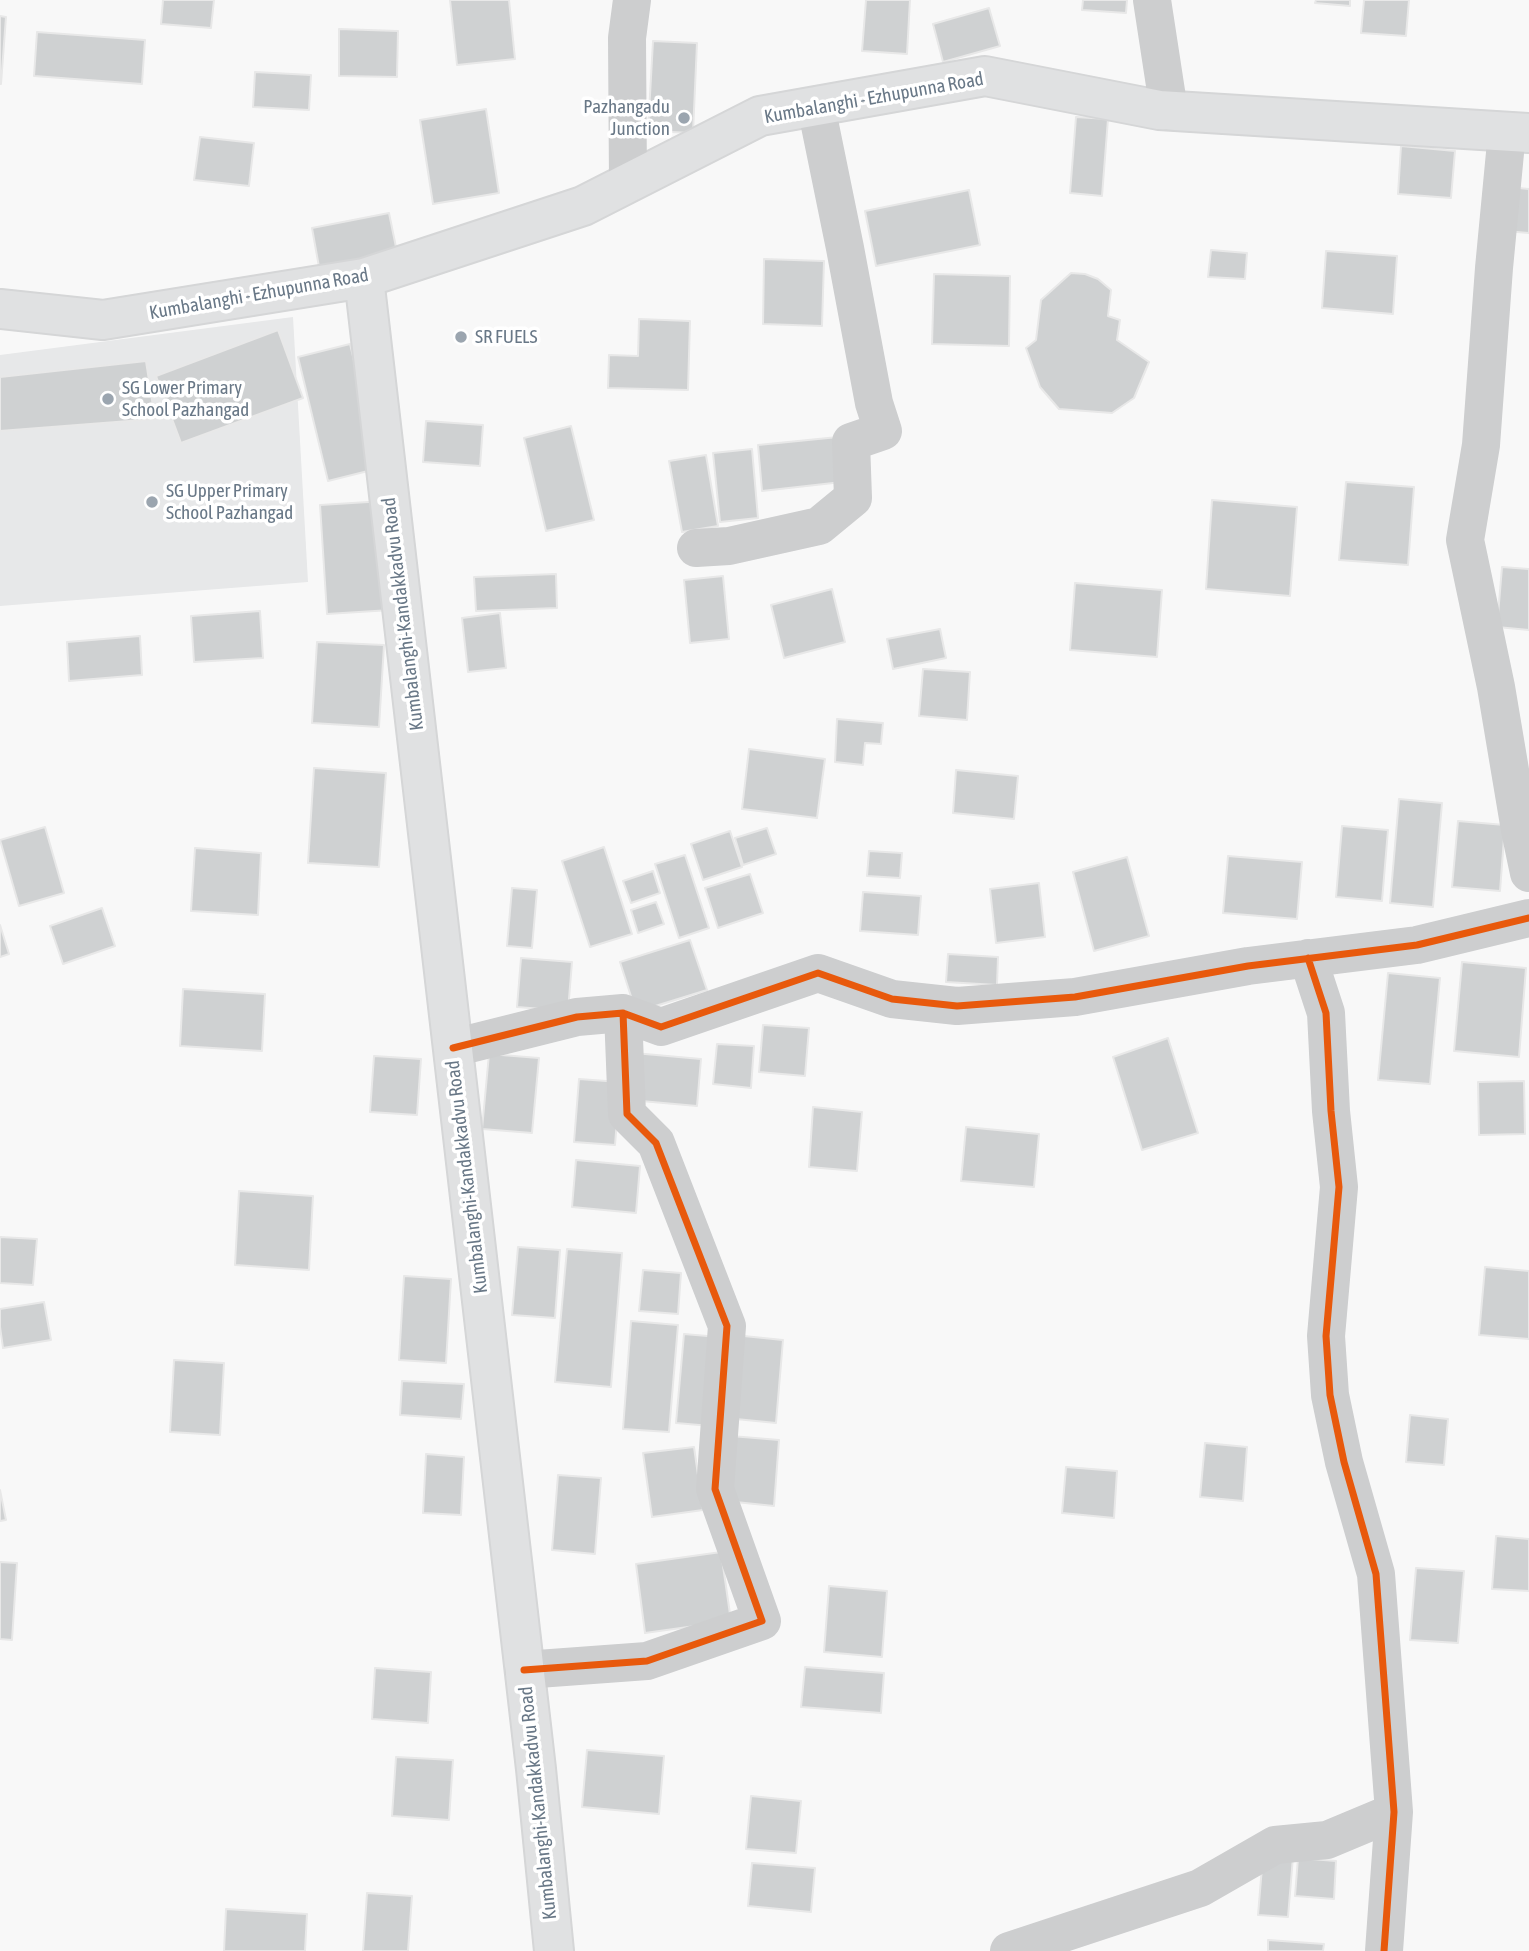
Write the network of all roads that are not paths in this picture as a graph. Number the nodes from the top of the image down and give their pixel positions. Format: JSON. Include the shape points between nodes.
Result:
{"nodes":[{"id":1,"x":632,"y":0,"type":"edge"},
{"id":2,"x":1152,"y":0,"type":"edge"},
{"id":3,"x":816,"y":106,"type":"junction"},
{"id":4,"x":1169,"y":111,"type":"junction"},
{"id":5,"x":1518,"y":132,"type":"edge"},
{"id":6,"x":628,"y":183,"type":"junction"},
{"id":7,"x":364,"y":278,"type":"junction"},
{"id":8,"x":0,"y":309,"type":"edge"},
{"id":9,"x":696,"y":548,"type":"dead end"},
{"id":10,"x":1529,"y":873,"type":"edge"},
{"id":11,"x":1529,"y":919,"type":"edge"},
{"id":12,"x":1308,"y":958,"type":"junction"},
{"id":13,"x":623,"y":1013,"type":"junction"},
{"id":14,"x":453,"y":1048,"type":"junction"},
{"id":15,"x":524,"y":1670,"type":"junction"},
{"id":16,"x":1394,"y":1812,"type":"junction"},
{"id":17,"x":554,"y":1951,"type":"edge"},
{"id":18,"x":1009,"y":1951,"type":"edge"},
{"id":19,"x":1384,"y":1951,"type":"edge"}],
"edges":[{"from":1,"to":6,"type":"street","via":[[627,38]]},
{"from":2,"to":4,"type":"street"},
{"from":3,"to":4,"type":"main road","name":"Kumbalanghi - Ezhupunna Road","via":[[985,76]]},
{"from":3,"to":6,"type":"main road","name":"Kumbalanghi - Ezhupunna Road","via":[[760,116]]},
{"from":3,"to":9,"type":"street","via":[[883,432],[851,442],[853,498],[820,526],[729,546]]},
{"from":4,"to":5,"type":"main road","name":"Kumbalanghi - Ezhupunna Road"},
{"from":5,"to":10,"type":"street","via":[[1494,268],[1481,445],[1465,540]]},
{"from":6,"to":7,"type":"main road","name":"Kumbalanghi - Ezhupunna Road","via":[[583,206]]},
{"from":7,"to":8,"type":"main road","name":"Kumbalanghi - Ezhupunna Road","via":[[103,320]]},
{"from":7,"to":14,"type":"main road","name":"Kumbalanghi-Kandakkadvu Road"},
{"from":11,"to":12,"type":"street","via":[[1417,945]]},
{"from":12,"to":13,"type":"street","via":[[1075,997],[957,1006],[892,999],[818,973],[660,1027]]},
{"from":12,"to":16,"type":"street","via":[[1326,1013],[1339,1187],[1326,1336],[1330,1395],[1376,1574]]},
{"from":13,"to":14,"type":"street","via":[[577,1017]]},
{"from":13,"to":15,"type":"street","via":[[627,1114],[656,1143],[727,1326],[715,1489],[762,1621],[647,1661]]},
{"from":14,"to":15,"type":"main road","name":"Kumbalanghi-Kandakkadvu Road"},
{"from":15,"to":17,"type":"main road","name":"Kumbalanghi-Kandakkadvu Road"},
{"from":16,"to":18,"type":"street","via":[[1327,1840],[1275,1845],[1200,1888]]},
{"from":16,"to":19,"type":"street"}]}
